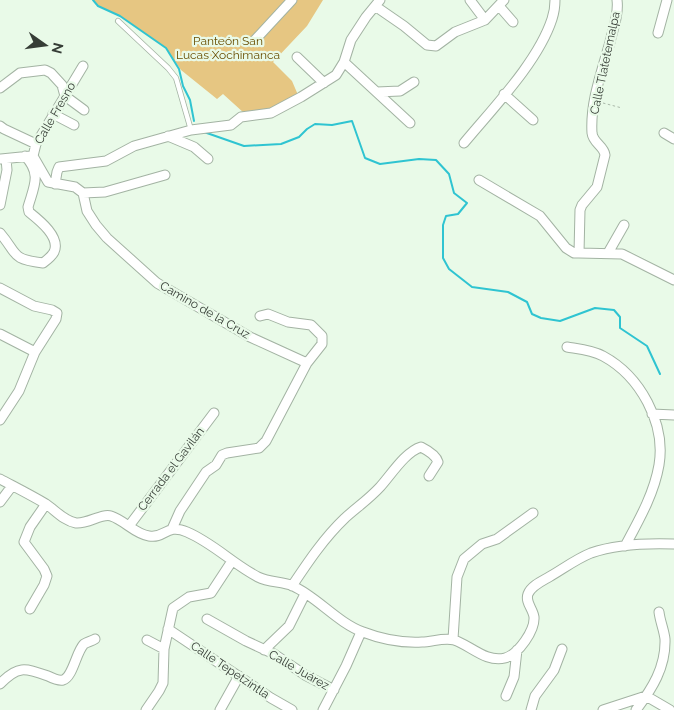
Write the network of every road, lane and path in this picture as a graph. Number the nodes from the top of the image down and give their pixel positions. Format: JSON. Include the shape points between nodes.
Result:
{"nodes":[{"id":1,"x":292,"y":0,"type":"edge"},
{"id":2,"x":470,"y":0,"type":"edge"},
{"id":3,"x":555,"y":0,"type":"edge"},
{"id":4,"x":617,"y":0,"type":"edge"},
{"id":5,"x":668,"y":0,"type":"edge"},
{"id":6,"x":377,"y":3,"type":"edge"},
{"id":7,"x":502,"y":3,"type":"edge"},
{"id":8,"x":485,"y":20,"type":"junction"},
{"id":9,"x":118,"y":21,"type":"dead end"},
{"id":10,"x":512,"y":22,"type":"dead end"},
{"id":11,"x":658,"y":33,"type":"dead end"},
{"id":12,"x":254,"y":41,"type":"dead end"},
{"id":13,"x":296,"y":57,"type":"dead end"},
{"id":14,"x":344,"y":62,"type":"junction"},
{"id":15,"x":84,"y":66,"type":"dead end"},
{"id":16,"x":324,"y":82,"type":"junction"},
{"id":17,"x":414,"y":82,"type":"dead end"},
{"id":18,"x":0,"y":88,"type":"edge"},
{"id":19,"x":377,"y":92,"type":"junction"},
{"id":20,"x":504,"y":94,"type":"junction"},
{"id":21,"x":65,"y":96,"type":"junction"},
{"id":22,"x":595,"y":101,"type":"junction"},
{"id":23,"x":622,"y":108,"type":"dead end"},
{"id":24,"x":84,"y":110,"type":"dead end"},
{"id":25,"x":53,"y":114,"type":"junction"},
{"id":26,"x":534,"y":120,"type":"dead end"},
{"id":27,"x":410,"y":123,"type":"dead end"},
{"id":28,"x":74,"y":125,"type":"dead end"},
{"id":29,"x":0,"y":126,"type":"edge"},
{"id":30,"x":191,"y":130,"type":"junction"},
{"id":31,"x":664,"y":133,"type":"dead end"},
{"id":32,"x":168,"y":136,"type":"junction"},
{"id":33,"x":674,"y":139,"type":"edge"},
{"id":34,"x":464,"y":143,"type":"dead end"},
{"id":35,"x":36,"y":144,"type":"junction"},
{"id":36,"x":29,"y":156,"type":"junction"},
{"id":37,"x":3,"y":159,"type":"edge"},
{"id":38,"x":208,"y":159,"type":"dead end"},
{"id":39,"x":165,"y":175,"type":"dead end"},
{"id":40,"x":479,"y":180,"type":"dead end"},
{"id":41,"x":55,"y":184,"type":"junction"},
{"id":42,"x":83,"y":193,"type":"junction"},
{"id":43,"x":0,"y":205,"type":"edge"},
{"id":44,"x":624,"y":225,"type":"dead end"},
{"id":45,"x":0,"y":233,"type":"edge"},
{"id":46,"x":579,"y":253,"type":"junction"},
{"id":47,"x":608,"y":253,"type":"junction"},
{"id":48,"x":674,"y":280,"type":"edge"},
{"id":49,"x":0,"y":288,"type":"edge"},
{"id":50,"x":260,"y":316,"type":"dead end"},
{"id":51,"x":0,"y":334,"type":"edge"},
{"id":52,"x":566,"y":347,"type":"dead end"},
{"id":53,"x":35,"y":352,"type":"junction"},
{"id":54,"x":307,"y":363,"type":"junction"},
{"id":55,"x":214,"y":413,"type":"dead end"},
{"id":56,"x":652,"y":414,"type":"junction"},
{"id":57,"x":674,"y":414,"type":"edge"},
{"id":58,"x":0,"y":420,"type":"edge"},
{"id":59,"x":429,"y":476,"type":"dead end"},
{"id":60,"x":0,"y":479,"type":"edge"},
{"id":61,"x":12,"y":486,"type":"junction"},
{"id":62,"x":0,"y":502,"type":"edge"},
{"id":63,"x":46,"y":504,"type":"junction"},
{"id":64,"x":533,"y":513,"type":"dead end"},
{"id":65,"x":129,"y":526,"type":"junction"},
{"id":66,"x":172,"y":529,"type":"junction"},
{"id":67,"x":674,"y":544,"type":"edge"},
{"id":68,"x":625,"y":546,"type":"junction"},
{"id":69,"x":232,"y":562,"type":"junction"},
{"id":70,"x":292,"y":586,"type":"junction"},
{"id":71,"x":305,"y":594,"type":"junction"},
{"id":72,"x":30,"y":609,"type":"dead end"},
{"id":73,"x":658,"y":612,"type":"dead end"},
{"id":74,"x":207,"y":619,"type":"dead end"},
{"id":75,"x":168,"y":630,"type":"junction"},
{"id":76,"x":361,"y":632,"type":"junction"},
{"id":77,"x":453,"y":639,"type":"junction"},
{"id":78,"x":95,"y":640,"type":"dead end"},
{"id":79,"x":148,"y":640,"type":"dead end"},
{"id":80,"x":164,"y":649,"type":"junction"},
{"id":81,"x":562,"y":649,"type":"dead end"},
{"id":82,"x":264,"y":650,"type":"junction"},
{"id":83,"x":517,"y":650,"type":"junction"},
{"id":84,"x":239,"y":676,"type":"junction"},
{"id":85,"x":0,"y":684,"type":"edge"},
{"id":86,"x":334,"y":690,"type":"junction"},
{"id":87,"x":506,"y":696,"type":"dead end"},
{"id":88,"x":646,"y":696,"type":"junction"},
{"id":89,"x":325,"y":709,"type":"edge"},
{"id":90,"x":146,"y":710,"type":"edge"},
{"id":91,"x":220,"y":710,"type":"edge"},
{"id":92,"x":292,"y":710,"type":"edge"},
{"id":93,"x":531,"y":710,"type":"edge"},
{"id":94,"x":603,"y":710,"type":"edge"},
{"id":95,"x":636,"y":710,"type":"edge"},
{"id":96,"x":670,"y":710,"type":"edge"}],
"edges":[{"from":1,"to":12,"type":"street"},
{"from":2,"to":8,"type":"street"},
{"from":3,"to":20,"type":"street","via":[[552,19],[541,43]]},
{"from":4,"to":22,"type":"street","name":"Calle Tlatetemalpa","via":[[617,13]]},
{"from":5,"to":11,"type":"street"},
{"from":6,"to":8,"type":"street","via":[[427,45],[436,46],[455,32]]},
{"from":6,"to":14,"type":"street","via":[[351,40]]},
{"from":7,"to":8,"type":"street"},
{"from":7,"to":10,"type":"street"},
{"from":9,"to":30,"type":"lane","via":[[176,78]]},
{"from":13,"to":16,"type":"street"},
{"from":14,"to":16,"type":"street","via":[[336,75]]},
{"from":14,"to":19,"type":"street"},
{"from":15,"to":21,"type":"street","name":"Calle Fresno"},
{"from":16,"to":30,"type":"street","via":[[271,113],[242,116],[231,125]]},
{"from":17,"to":19,"type":"street","via":[[400,91]]},
{"from":18,"to":21,"type":"street","via":[[20,72],[45,70],[62,85]]},
{"from":19,"to":27,"type":"street"},
{"from":20,"to":26,"type":"street"},
{"from":20,"to":34,"type":"street"},
{"from":21,"to":24,"type":"street"},
{"from":21,"to":25,"type":"street","name":"Calle Fresno"},
{"from":22,"to":23,"type":"path"},
{"from":22,"to":46,"type":"street","name":"Calle Tlatetemalpa","via":[[592,134],[605,156],[597,188],[580,210]]},
{"from":25,"to":28,"type":"street"},
{"from":25,"to":35,"type":"street","name":"Calle Fresno"},
{"from":29,"to":35,"type":"street"},
{"from":30,"to":32,"type":"street"},
{"from":31,"to":33,"type":"street"},
{"from":32,"to":38,"type":"street","via":[[194,147]]},
{"from":32,"to":41,"type":"street","via":[[134,146],[106,161],[59,167]]},
{"from":35,"to":36,"type":"street","name":"Calle Fresno"},
{"from":36,"to":37,"type":"street"},
{"from":36,"to":41,"type":"street","name":"Calle Fresno","via":[[48,182]]},
{"from":36,"to":45,"type":"street","via":[[36,173],[29,212],[55,240],[54,254],[43,263],[30,262],[17,256]]},
{"from":37,"to":43,"type":"street","via":[[7,170]]},
{"from":39,"to":42,"type":"street","via":[[105,192]]},
{"from":40,"to":46,"type":"street","via":[[540,216],[566,248]]},
{"from":41,"to":42,"type":"street","via":[[75,187]]},
{"from":42,"to":54,"type":"street","name":"Camino de la Cruz","via":[[87,211],[96,225],[157,283],[250,337]]},
{"from":44,"to":47,"type":"street"},
{"from":46,"to":47,"type":"street"},
{"from":47,"to":48,"type":"street","via":[[631,257]]},
{"from":49,"to":53,"type":"street","via":[[34,306],[57,313]]},
{"from":50,"to":54,"type":"street","via":[[268,314],[288,322],[311,325],[322,336],[323,340]]},
{"from":51,"to":53,"type":"street"},
{"from":52,"to":56,"type":"street","via":[[592,352],[618,367],[638,386]]},
{"from":53,"to":58,"type":"street","via":[[19,391]]},
{"from":54,"to":66,"type":"street","via":[[266,441],[259,448],[222,455],[206,472]]},
{"from":55,"to":65,"type":"street","name":"Cerrada el Gavilán"},
{"from":56,"to":57,"type":"street"},
{"from":56,"to":68,"type":"street","via":[[660,441],[659,466],[647,502]]},
{"from":59,"to":70,"type":"street","via":[[437,465],[437,459],[425,449],[416,448],[323,541]]},
{"from":60,"to":61,"type":"street"},
{"from":61,"to":62,"type":"street"},
{"from":61,"to":63,"type":"street"},
{"from":63,"to":65,"type":"street","via":[[75,522],[87,523],[106,515]]},
{"from":63,"to":72,"type":"street","via":[[25,538],[26,546],[47,576]]},
{"from":64,"to":77,"type":"street","via":[[464,559],[457,577]]},
{"from":65,"to":66,"type":"street","via":[[151,537]]},
{"from":66,"to":69,"type":"street","via":[[198,537]]},
{"from":67,"to":68,"type":"street"},
{"from":68,"to":83,"type":"street","via":[[591,553],[534,586],[526,600],[534,618],[532,626]]},
{"from":69,"to":70,"type":"street","via":[[260,578]]},
{"from":69,"to":75,"type":"street","via":[[211,593],[189,596],[173,608]]},
{"from":70,"to":71,"type":"street"},
{"from":71,"to":76,"type":"street"},
{"from":71,"to":82,"type":"street","name":"Calle Juárez","via":[[289,626]]},
{"from":73,"to":88,"type":"street","via":[[664,639],[662,665]]},
{"from":74,"to":82,"type":"street","name":"Calle Juárez"},
{"from":75,"to":80,"type":"street"},
{"from":75,"to":84,"type":"street","name":"Calle Tepetzintla"},
{"from":76,"to":77,"type":"street","via":[[419,643]]},
{"from":76,"to":86,"type":"street"},
{"from":77,"to":83,"type":"street","via":[[493,658],[505,658]]},
{"from":78,"to":85,"type":"street","via":[[84,644],[68,677],[63,680],[19,669]]},
{"from":79,"to":80,"type":"street"},
{"from":80,"to":90,"type":"street","via":[[163,683]]},
{"from":81,"to":93,"type":"street","via":[[554,670],[535,696]]},
{"from":82,"to":86,"type":"street","name":"Calle Juárez"},
{"from":83,"to":87,"type":"street","via":[[514,677]]},
{"from":84,"to":91,"type":"street"},
{"from":84,"to":92,"type":"street","name":"Calle Tepetzintla"},
{"from":86,"to":89,"type":"street"},
{"from":88,"to":94,"type":"street"},
{"from":88,"to":95,"type":"street"},
{"from":88,"to":96,"type":"street"}]}
